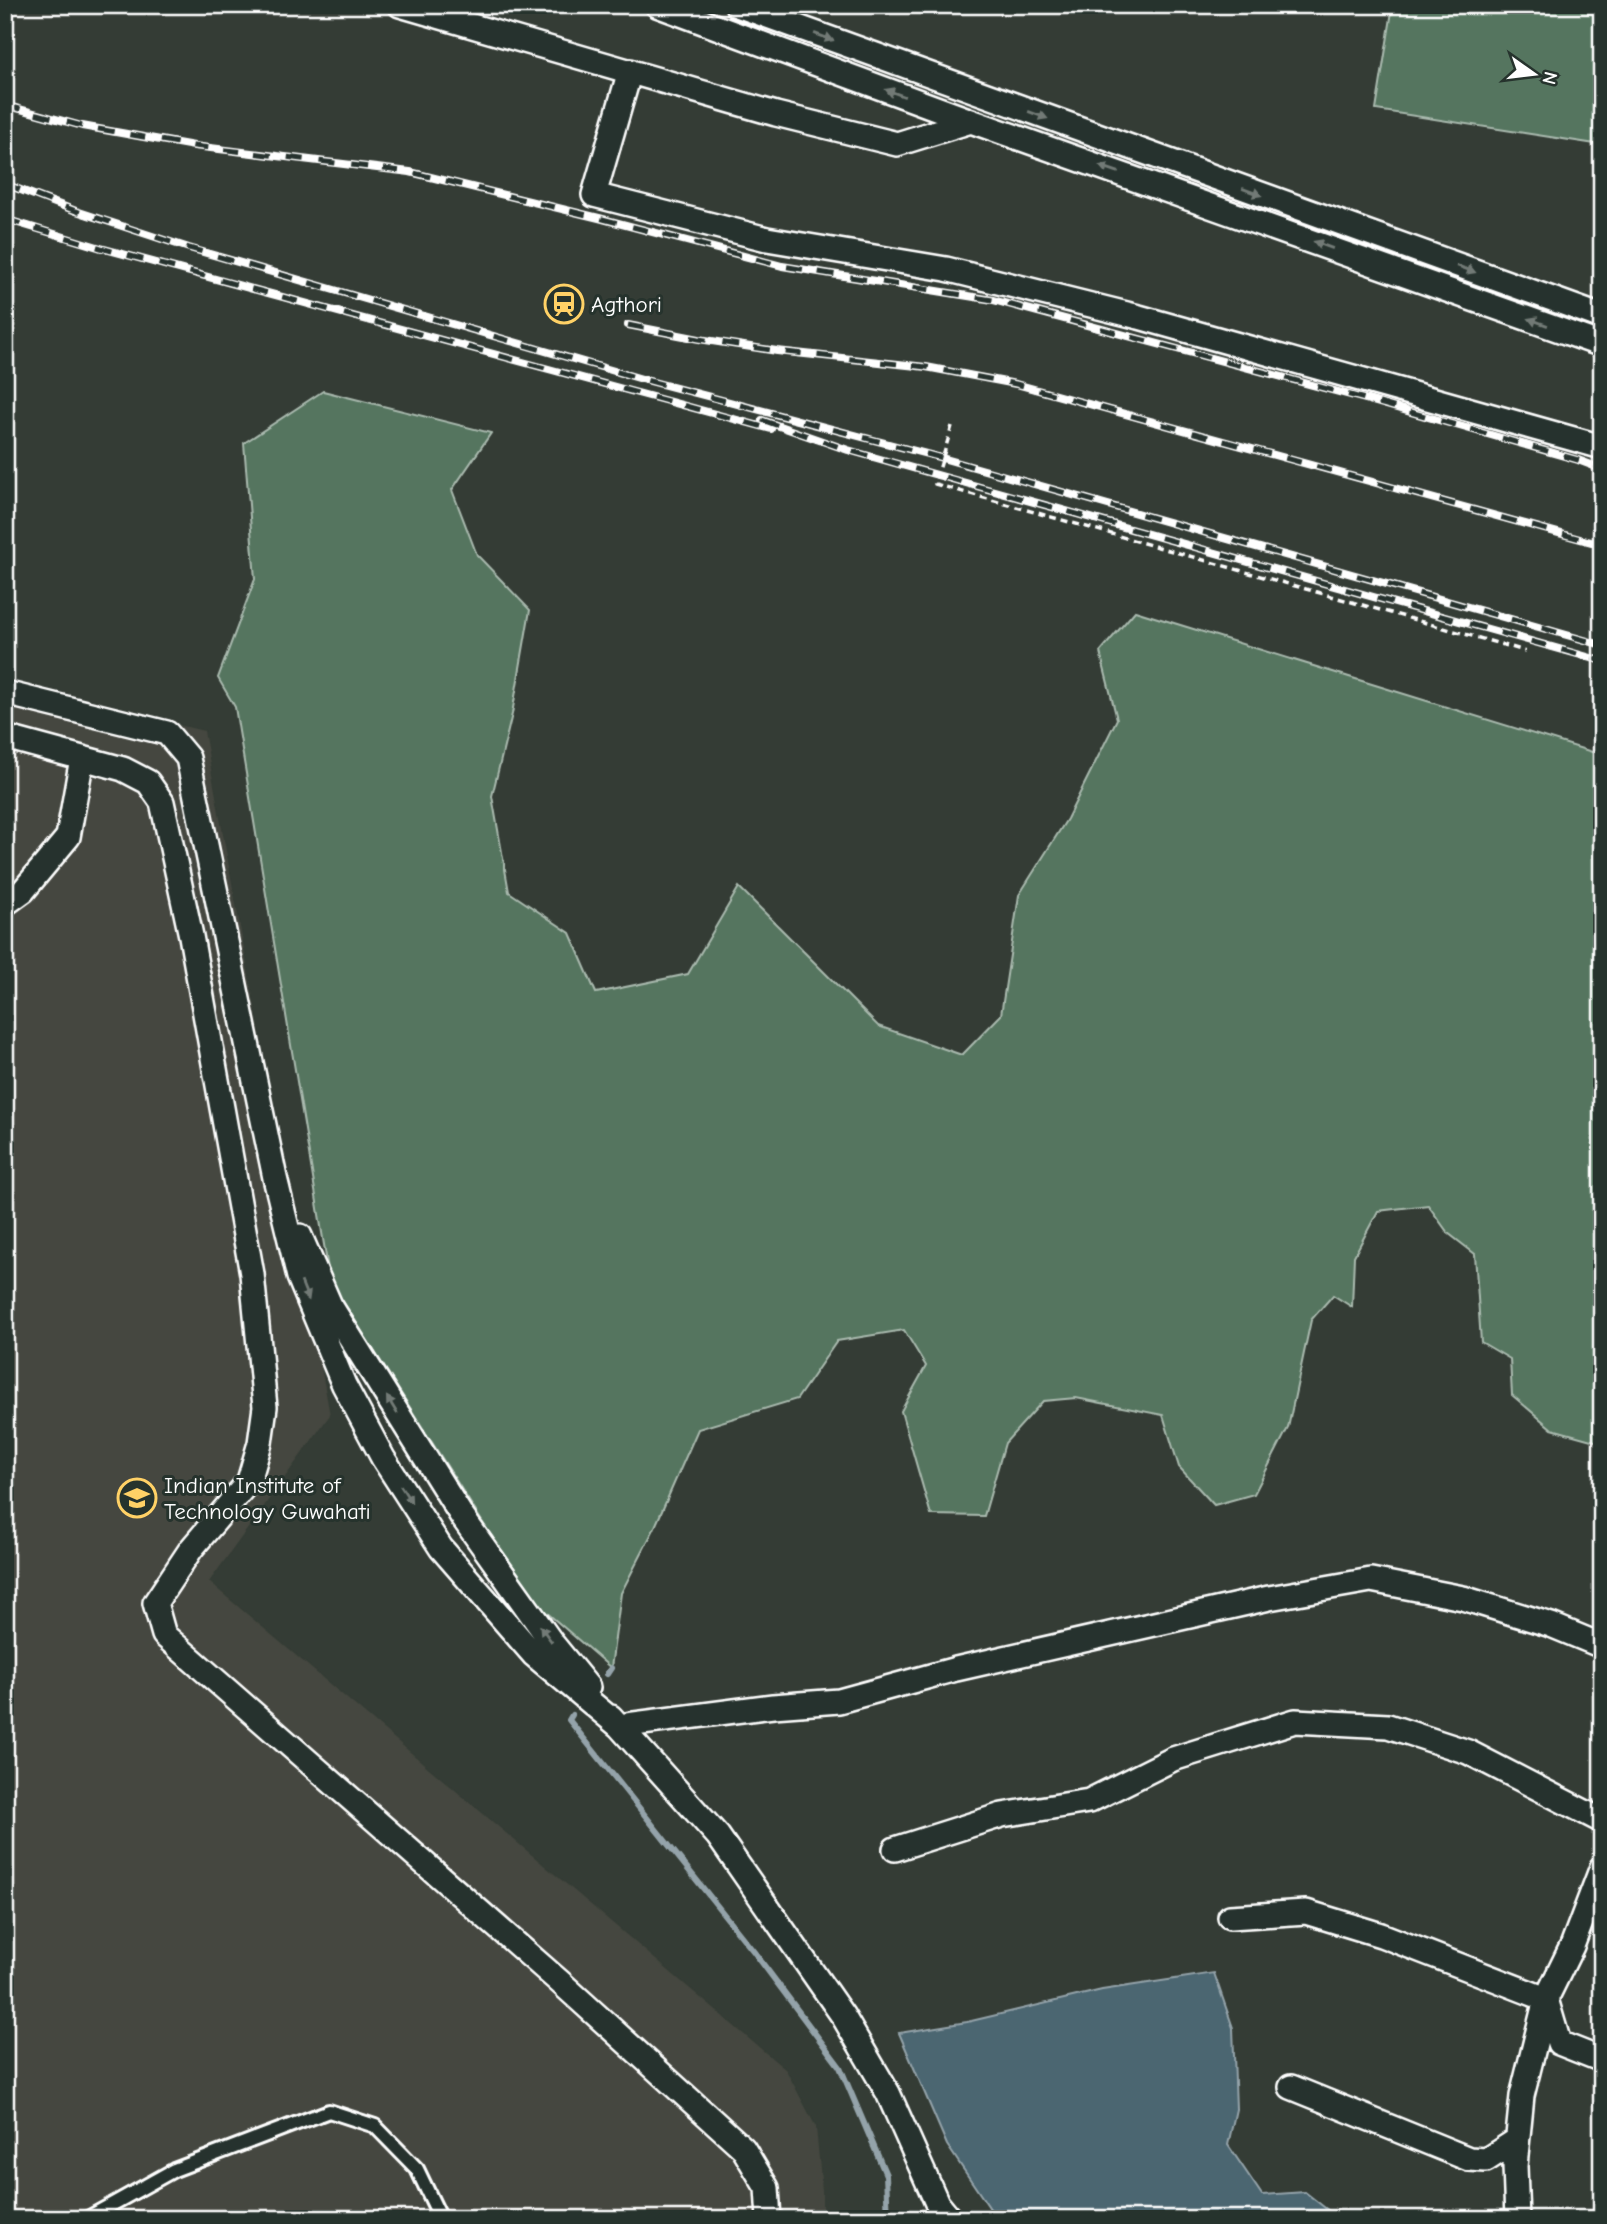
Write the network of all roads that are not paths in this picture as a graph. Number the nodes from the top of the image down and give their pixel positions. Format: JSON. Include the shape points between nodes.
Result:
{"nodes":[{"id":1,"x":400,"y":5,"type":"edge"},
{"id":2,"x":657,"y":5,"type":"edge"},
{"id":3,"x":737,"y":5,"type":"edge"},
{"id":4,"x":630,"y":71,"type":"junction"},
{"id":5,"x":971,"y":121,"type":"junction"},
{"id":6,"x":1602,"y":317,"type":"edge"},
{"id":7,"x":1602,"y":345,"type":"edge"},
{"id":8,"x":1602,"y":447,"type":"edge"},
{"id":9,"x":5,"y":693,"type":"edge"},
{"id":10,"x":5,"y":737,"type":"edge"},
{"id":11,"x":82,"y":758,"type":"junction"},
{"id":12,"x":5,"y":904,"type":"edge"},
{"id":13,"x":275,"y":1178,"type":"junction"},
{"id":14,"x":1602,"y":1646,"type":"edge"},
{"id":15,"x":619,"y":1726,"type":"junction"},
{"id":16,"x":1602,"y":1821,"type":"edge"},
{"id":17,"x":895,"y":1849,"type":"dead end"},
{"id":18,"x":1602,"y":1867,"type":"edge"},
{"id":19,"x":1230,"y":1917,"type":"dead end"},
{"id":20,"x":1546,"y":1999,"type":"junction"},
{"id":21,"x":1602,"y":2060,"type":"edge"},
{"id":22,"x":1291,"y":2087,"type":"dead end"},
{"id":23,"x":1517,"y":2140,"type":"junction"},
{"id":24,"x":86,"y":2219,"type":"edge"},
{"id":25,"x":441,"y":2219,"type":"edge"},
{"id":26,"x":769,"y":2219,"type":"edge"},
{"id":27,"x":950,"y":2219,"type":"edge"},
{"id":28,"x":1517,"y":2219,"type":"edge"}],
"edges":[{"from":1,"to":4,"type":"street"},
{"from":5,"to":2,"type":"street","one_way":true},
{"from":3,"to":6,"type":"street","one_way":true},
{"from":4,"to":5,"type":"street","via":[[897,144]]},
{"from":4,"to":8,"type":"street","via":[[594,195],[767,239],[946,269],[1126,314]]},
{"from":7,"to":5,"type":"street","one_way":true},
{"from":9,"to":13,"type":"street","via":[[167,733],[188,758]]},
{"from":10,"to":11,"type":"street"},
{"from":11,"to":12,"type":"street","via":[[68,837],[23,891]]},
{"from":11,"to":26,"type":"street","via":[[123,769],[148,782],[162,802],[252,1273],[265,1407],[249,1481],[191,1549],[155,1603],[164,1635],[743,2148],[767,2188]]},
{"from":15,"to":13,"type":"street","one_way":true,"via":[[552,1643],[456,1507],[330,1305]]},
{"from":13,"to":15,"type":"street","one_way":true,"via":[[299,1277],[344,1385],[383,1458],[441,1548],[525,1645]]},
{"from":14,"to":15,"type":"street","via":[[1464,1598],[1371,1580],[1255,1601],[956,1669],[839,1701]]},
{"from":15,"to":27,"type":"street","via":[[718,1836],[842,2016],[888,2093],[937,2203]]},
{"from":16,"to":17,"type":"street","via":[[1468,1752],[1388,1726],[1295,1721],[1173,1759],[1089,1801],[1002,1815]]},
{"from":18,"to":20,"type":"street"},
{"from":19,"to":20,"type":"street","via":[[1306,1912],[1381,1935]]},
{"from":20,"to":21,"type":"street","via":[[1559,2043]]},
{"from":20,"to":23,"type":"street","via":[[1522,2096]]},
{"from":22,"to":23,"type":"street","via":[[1469,2159],[1486,2160]]},
{"from":23,"to":28,"type":"street"},
{"from":24,"to":25,"type":"lane","via":[[174,2169],[329,2111],[375,2126],[417,2169]]}]}
